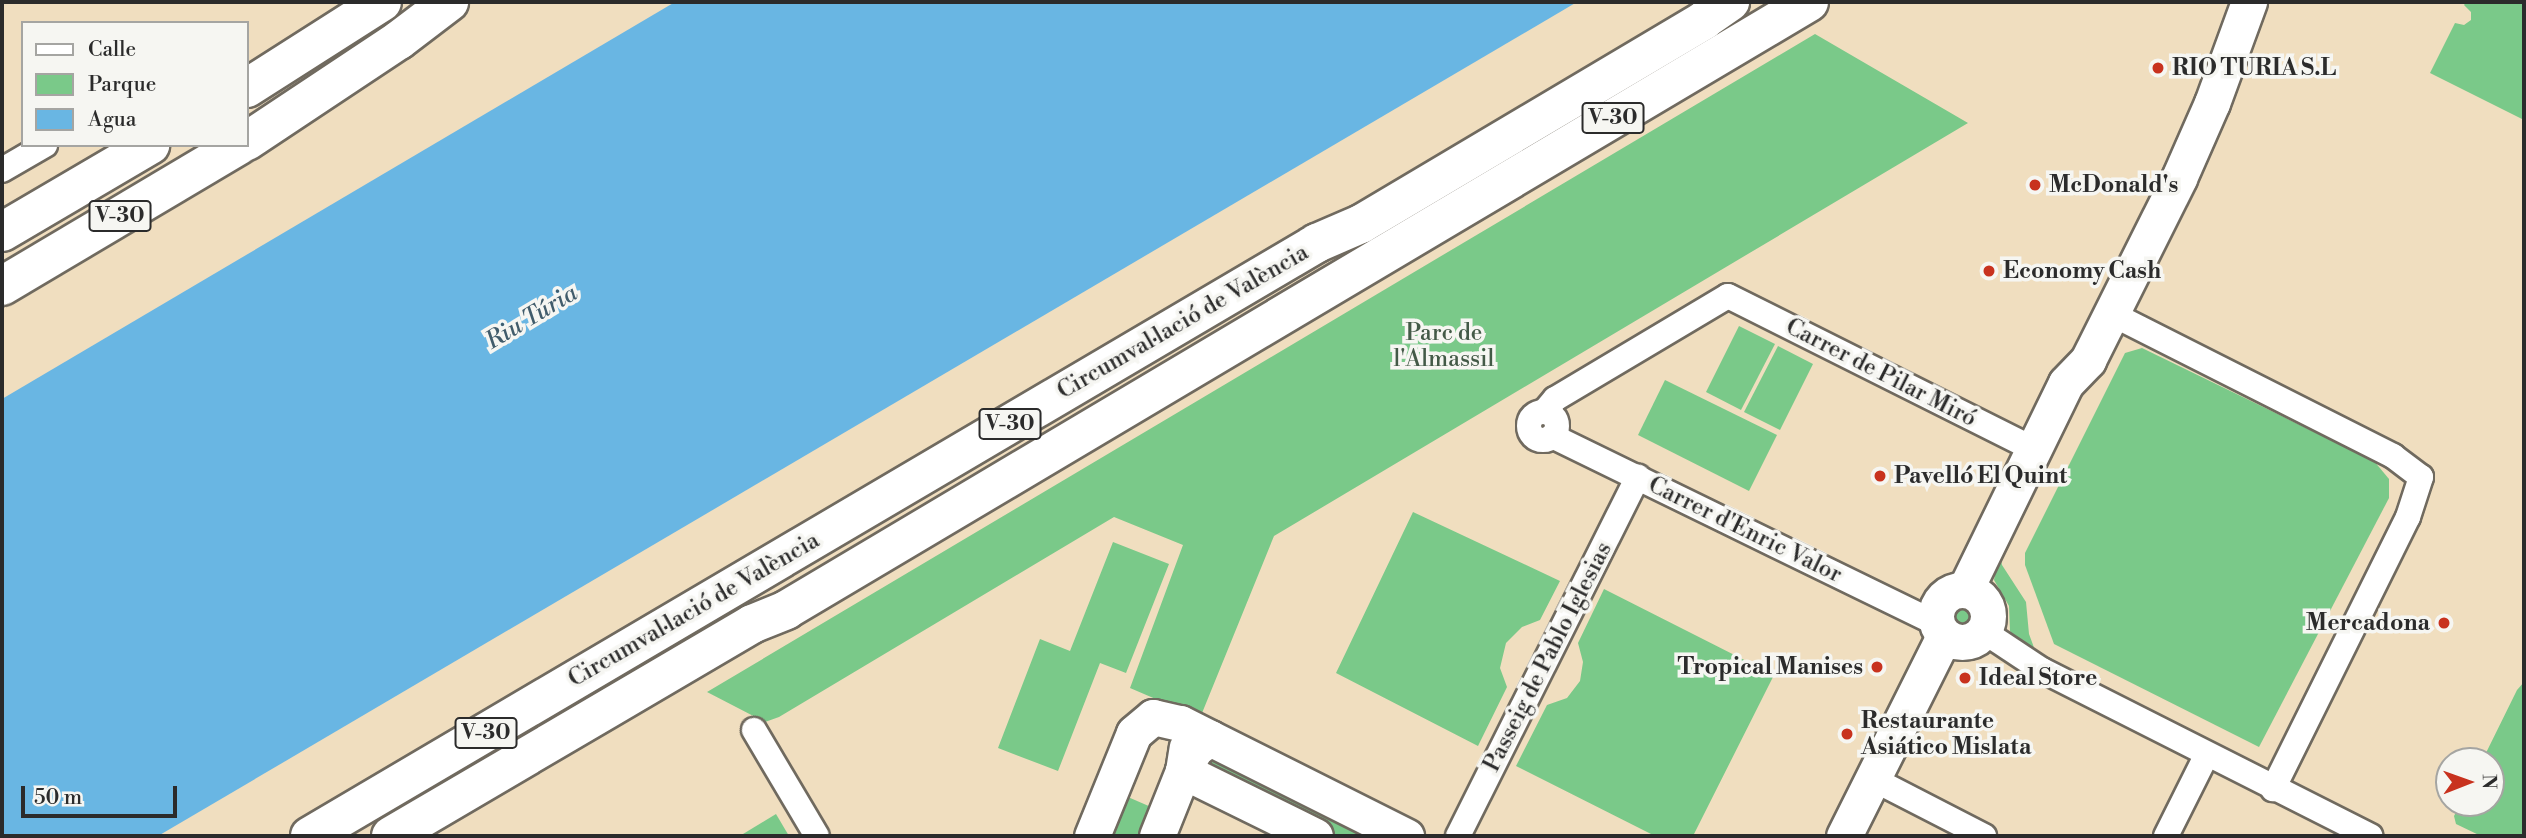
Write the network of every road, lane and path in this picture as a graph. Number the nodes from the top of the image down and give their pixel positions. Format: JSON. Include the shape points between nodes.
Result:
{"nodes":[{"id":1,"x":382,"y":2,"type":"edge"},
{"id":2,"x":449,"y":2,"type":"edge"},
{"id":3,"x":1730,"y":2,"type":"edge"},
{"id":4,"x":1809,"y":2,"type":"edge"},
{"id":5,"x":2223,"y":2,"type":"edge"},
{"id":6,"x":2249,"y":2,"type":"edge"},
{"id":7,"x":248,"y":87,"type":"edge"},
{"id":8,"x":2212,"y":103,"type":"junction"},
{"id":9,"x":248,"y":140,"type":"edge"},
{"id":10,"x":42,"y":147,"type":"edge"},
{"id":11,"x":147,"y":147,"type":"edge"},
{"id":12,"x":236,"y":147,"type":"edge"},
{"id":13,"x":2,"y":170,"type":"edge"},
{"id":14,"x":1361,"y":224,"type":"junction"},
{"id":15,"x":2,"y":232,"type":"edge"},
{"id":16,"x":2,"y":286,"type":"edge"},
{"id":17,"x":2112,"y":314,"type":"junction"},
{"id":18,"x":1552,"y":436,"type":"joint"},
{"id":19,"x":2034,"y":449,"type":"junction"},
{"id":20,"x":1638,"y":477,"type":"junction"},
{"id":21,"x":1965,"y":590,"type":"junction"},
{"id":22,"x":752,"y":624,"type":"junction"},
{"id":23,"x":1941,"y":630,"type":"junction"},
{"id":24,"x":1983,"y":631,"type":"junction"},
{"id":25,"x":754,"y":730,"type":"dead end"},
{"id":26,"x":1195,"y":731,"type":"junction"},
{"id":27,"x":2206,"y":756,"type":"junction"},
{"id":28,"x":1183,"y":771,"type":"junction"},
{"id":29,"x":1873,"y":779,"type":"junction"},
{"id":30,"x":2273,"y":789,"type":"junction"},
{"id":31,"x":310,"y":836,"type":"edge"},
{"id":32,"x":391,"y":836,"type":"edge"},
{"id":33,"x":817,"y":836,"type":"edge"},
{"id":34,"x":1092,"y":836,"type":"edge"},
{"id":35,"x":1157,"y":836,"type":"edge"},
{"id":36,"x":1315,"y":836,"type":"edge"},
{"id":37,"x":1406,"y":836,"type":"edge"},
{"id":38,"x":1458,"y":836,"type":"edge"},
{"id":39,"x":1844,"y":836,"type":"edge"},
{"id":40,"x":1984,"y":836,"type":"edge"},
{"id":41,"x":2166,"y":836,"type":"edge"},
{"id":42,"x":2370,"y":836,"type":"edge"}],
"edges":[{"from":1,"to":7,"type":"highway"},
{"from":2,"to":9,"type":"highway"},
{"from":3,"to":14,"type":"highway","name":"Circumval·lació de València","number":"V-30"},
{"from":4,"to":22,"type":"highway","name":"Circumval·lació de València","number":"V-30","via":[[786,610]]},
{"from":5,"to":8,"type":"street"},
{"from":6,"to":8,"type":"street"},
{"from":8,"to":17,"type":"street"},
{"from":10,"to":13,"type":"street"},
{"from":11,"to":15,"type":"highway","number":"V-30"},
{"from":12,"to":16,"type":"highway","number":"V-30"},
{"from":14,"to":22,"type":"highway","via":[[1329,255],[1228,316],[1083,419],[781,601]]},
{"from":14,"to":31,"type":"highway","name":"Circumval·lació de València","number":"V-30","via":[[1317,243]]},
{"from":17,"to":19,"type":"street","via":[[2088,360],[2066,383]]},
{"from":17,"to":30,"type":"street","via":[[2393,456],[2421,477],[2408,517]]},
{"from":18,"to":19,"type":"street","name":"Carrer de Pilar Miró","via":[[1557,428],[1555,419],[1544,412],[1555,399],[1728,296]]},
{"from":18,"to":20,"type":"street","name":"Carrer d'Enric Valor"},
{"from":19,"to":21,"type":"street"},
{"from":20,"to":23,"type":"street","name":"Carrer d'Enric Valor"},
{"from":20,"to":38,"type":"street","name":"Passeig de Pablo Iglesias"},
{"from":21,"to":23,"type":"street","via":[[1943,599],[1936,615]]},
{"from":21,"to":24,"type":"street","via":[[1979,596],[1988,609]]},
{"from":22,"to":32,"type":"highway","name":"Circumval·lació de València","number":"V-30"},
{"from":23,"to":24,"type":"street","via":[[1963,642]]},
{"from":23,"to":29,"type":"street"},
{"from":24,"to":27,"type":"street","via":[[2042,670]]},
{"from":25,"to":33,"type":"street"},
{"from":26,"to":28,"type":"street"},
{"from":26,"to":34,"type":"street","via":[[1153,717],[1134,733]]},
{"from":26,"to":37,"type":"street"},
{"from":27,"to":30,"type":"street"},
{"from":27,"to":41,"type":"street"},
{"from":28,"to":35,"type":"street"},
{"from":28,"to":36,"type":"street"},
{"from":29,"to":39,"type":"street"},
{"from":29,"to":40,"type":"street"},
{"from":30,"to":42,"type":"street"}]}
